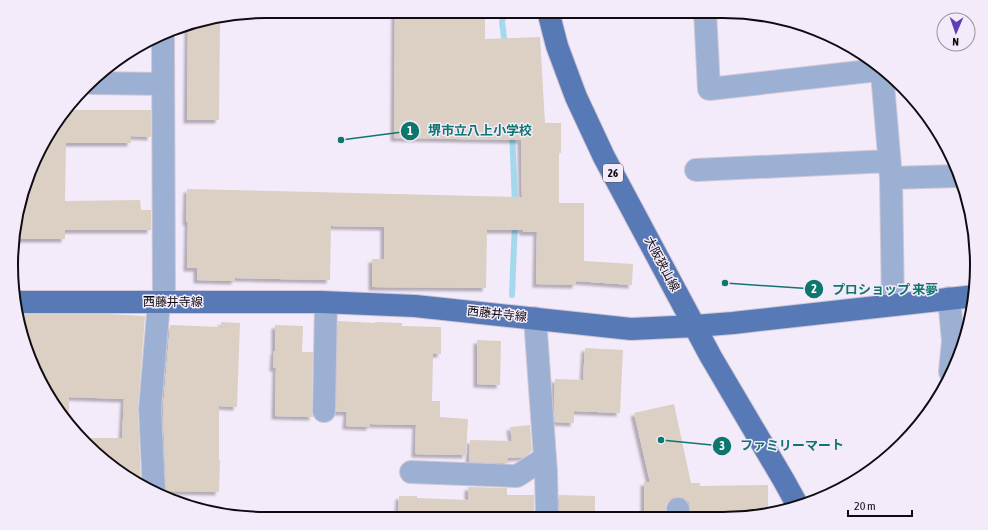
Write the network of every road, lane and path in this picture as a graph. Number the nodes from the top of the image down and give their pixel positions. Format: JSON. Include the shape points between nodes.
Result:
{"nodes":[{"id":1,"x":550,"y":18,"type":"edge"},
{"id":2,"x":705,"y":18,"type":"edge"},
{"id":3,"x":163,"y":40,"type":"edge"},
{"id":4,"x":875,"y":70,"type":"edge"},
{"id":5,"x":882,"y":76,"type":"edge"},
{"id":6,"x":98,"y":83,"type":"edge"},
{"id":7,"x":163,"y":84,"type":"junction"},
{"id":8,"x":890,"y":169,"type":"junction"},
{"id":9,"x":696,"y":170,"type":"dead end"},
{"id":10,"x":953,"y":176,"type":"edge"},
{"id":11,"x":968,"y":297,"type":"edge"},
{"id":12,"x":949,"y":298,"type":"junction"},
{"id":13,"x":21,"y":302,"type":"edge"},
{"id":14,"x":161,"y":302,"type":"junction"},
{"id":15,"x":326,"y":303,"type":"junction"},
{"id":16,"x":893,"y":305,"type":"junction"},
{"id":17,"x":535,"y":318,"type":"junction"},
{"id":18,"x":695,"y":326,"type":"junction"},
{"id":19,"x":951,"y":359,"type":"edge"},
{"id":20,"x":324,"y":411,"type":"dead end"},
{"id":21,"x":545,"y":458,"type":"junction"},
{"id":22,"x":411,"y":472,"type":"dead end"},
{"id":23,"x":154,"y":486,"type":"edge"},
{"id":24,"x":795,"y":501,"type":"edge"},
{"id":25,"x":547,"y":512,"type":"edge"}],
"edges":[{"from":1,"to":18,"type":"main road","name":"大阪狭山線","number":"26","via":[[576,97],[604,157]]},
{"from":2,"to":4,"type":"street","via":[[709,89]]},
{"from":3,"to":7,"type":"street"},
{"from":5,"to":8,"type":"street"},
{"from":6,"to":7,"type":"street"},
{"from":7,"to":14,"type":"street"},
{"from":8,"to":9,"type":"street"},
{"from":8,"to":10,"type":"street"},
{"from":8,"to":16,"type":"street"},
{"from":11,"to":12,"type":"main road","name":"西藤井寺線"},
{"from":12,"to":16,"type":"main road","name":"西藤井寺線"},
{"from":12,"to":19,"type":"street","via":[[953,342]]},
{"from":13,"to":14,"type":"main road","name":"西藤井寺線"},
{"from":14,"to":15,"type":"main road","name":"西藤井寺線"},
{"from":14,"to":23,"type":"street","via":[[150,409]]},
{"from":15,"to":17,"type":"main road","name":"西藤井寺線","via":[[415,306]]},
{"from":15,"to":20,"type":"street"},
{"from":16,"to":18,"type":"main road","name":"西藤井寺線"},
{"from":17,"to":18,"type":"main road","name":"西藤井寺線","via":[[631,329]]},
{"from":17,"to":21,"type":"street"},
{"from":18,"to":24,"type":"main road","name":"大阪狭山線","number":"26"},
{"from":21,"to":22,"type":"street","via":[[517,476]]},
{"from":21,"to":25,"type":"street"}]}
